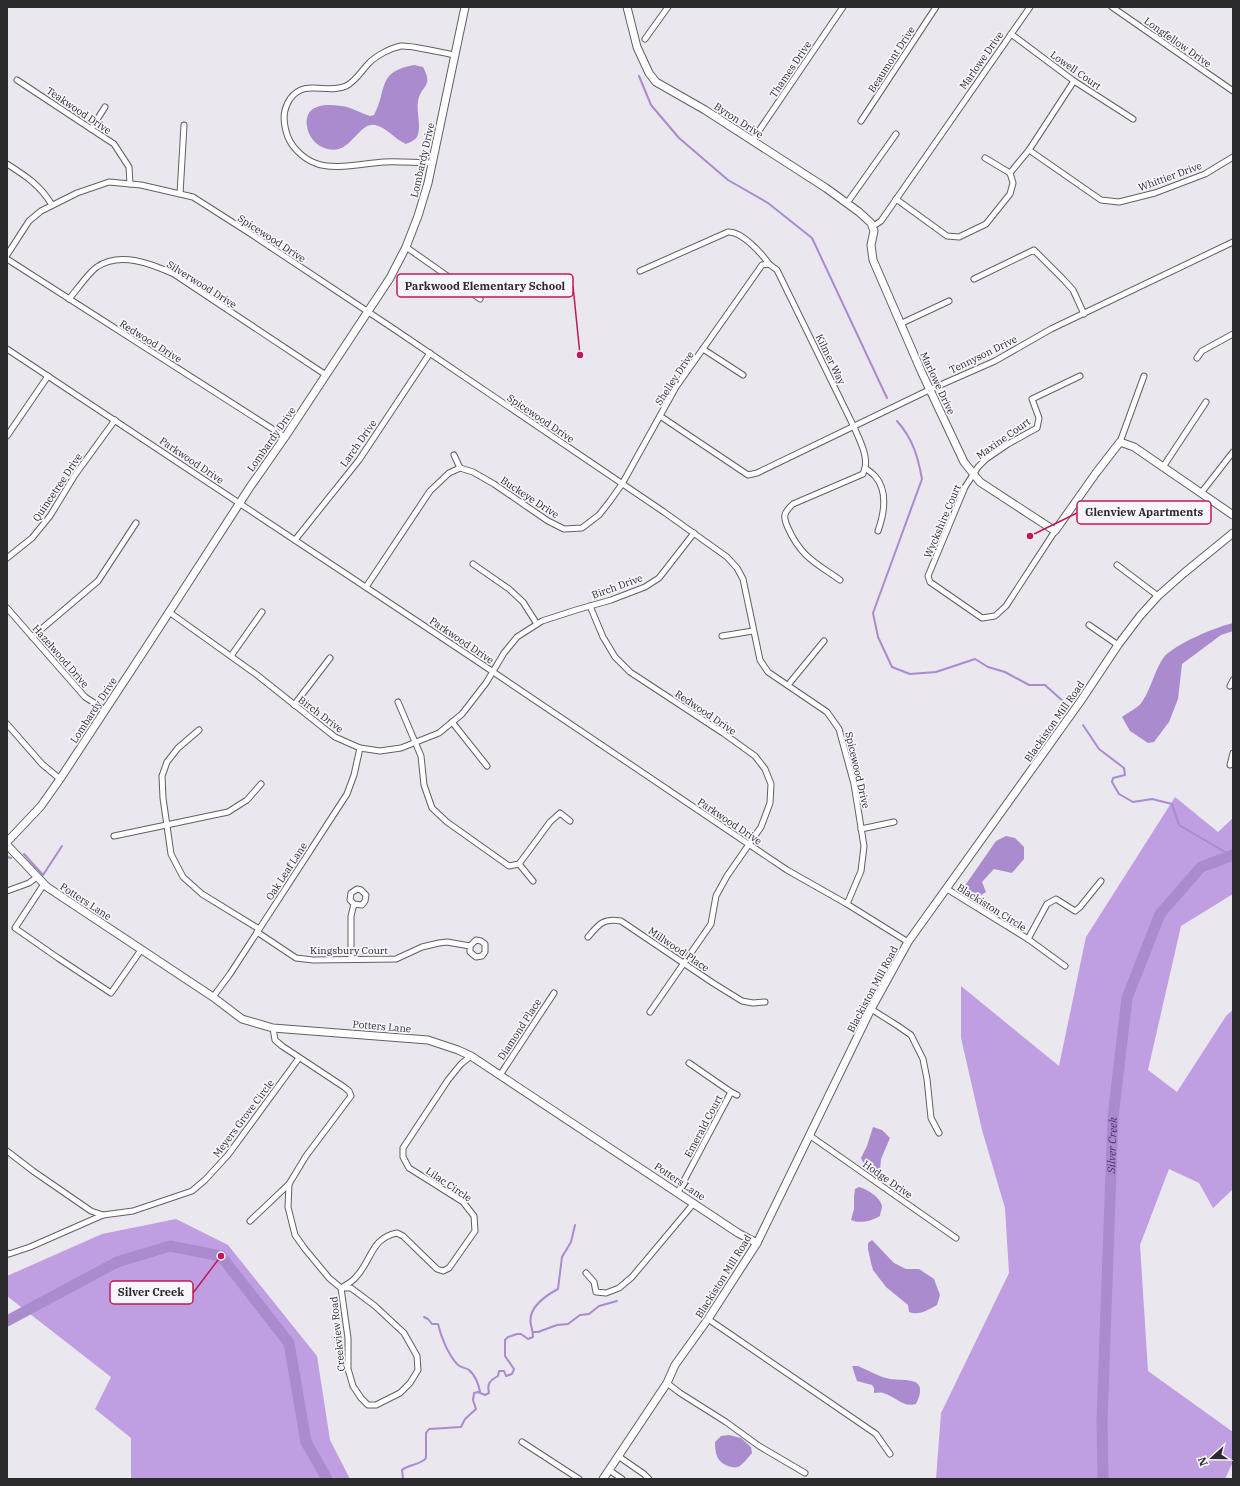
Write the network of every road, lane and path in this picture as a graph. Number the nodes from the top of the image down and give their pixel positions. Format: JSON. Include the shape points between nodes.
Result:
{"nodes":[{"id":1,"x":465,"y":7,"type":"edge"},
{"id":2,"x":627,"y":7,"type":"edge"},
{"id":3,"x":668,"y":7,"type":"edge"},
{"id":4,"x":843,"y":7,"type":"edge"},
{"id":5,"x":936,"y":7,"type":"edge"},
{"id":6,"x":1030,"y":7,"type":"edge"},
{"id":7,"x":1112,"y":7,"type":"edge"},
{"id":8,"x":1011,"y":34,"type":"junction"},
{"id":9,"x":645,"y":39,"type":"dead end"},
{"id":10,"x":455,"y":54,"type":"junction"},
{"id":11,"x":18,"y":80,"type":"dead end"},
{"id":12,"x":1074,"y":81,"type":"junction"},
{"id":13,"x":1233,"y":91,"type":"edge"},
{"id":14,"x":105,"y":107,"type":"dead end"},
{"id":15,"x":1132,"y":119,"type":"dead end"},
{"id":16,"x":861,"y":121,"type":"dead end"},
{"id":17,"x":184,"y":125,"type":"dead end"},
{"id":18,"x":91,"y":129,"type":"junction"},
{"id":19,"x":896,"y":134,"type":"dead end"},
{"id":20,"x":752,"y":141,"type":"junction"},
{"id":21,"x":1029,"y":150,"type":"junction"},
{"id":22,"x":1233,"y":157,"type":"edge"},
{"id":23,"x":985,"y":158,"type":"dead end"},
{"id":24,"x":432,"y":163,"type":"junction"},
{"id":25,"x":7,"y":164,"type":"edge"},
{"id":26,"x":1010,"y":174,"type":"junction"},
{"id":27,"x":130,"y":184,"type":"junction"},
{"id":28,"x":180,"y":194,"type":"junction"},
{"id":29,"x":896,"y":199,"type":"junction"},
{"id":30,"x":847,"y":203,"type":"junction"},
{"id":31,"x":52,"y":205,"type":"junction"},
{"id":32,"x":872,"y":227,"type":"junction"},
{"id":33,"x":1233,"y":242,"type":"edge"},
{"id":34,"x":406,"y":247,"type":"junction"},
{"id":35,"x":7,"y":255,"type":"edge"},
{"id":36,"x":7,"y":259,"type":"edge"},
{"id":37,"x":769,"y":264,"type":"junction"},
{"id":38,"x":640,"y":271,"type":"dead end"},
{"id":39,"x":974,"y":279,"type":"dead end"},
{"id":40,"x":69,"y":299,"type":"junction"},
{"id":41,"x":480,"y":299,"type":"dead end"},
{"id":42,"x":949,"y":301,"type":"dead end"},
{"id":43,"x":368,"y":311,"type":"junction"},
{"id":44,"x":1084,"y":314,"type":"junction"},
{"id":45,"x":900,"y":324,"type":"junction"},
{"id":46,"x":1233,"y":334,"type":"edge"},
{"id":47,"x":7,"y":349,"type":"edge"},
{"id":48,"x":703,"y":349,"type":"junction"},
{"id":49,"x":430,"y":353,"type":"junction"},
{"id":50,"x":1197,"y":358,"type":"dead end"},
{"id":51,"x":326,"y":374,"type":"junction"},
{"id":52,"x":743,"y":375,"type":"dead end"},
{"id":53,"x":48,"y":376,"type":"junction"},
{"id":54,"x":1080,"y":376,"type":"dead end"},
{"id":55,"x":1144,"y":376,"type":"dead end"},
{"id":56,"x":929,"y":390,"type":"junction"},
{"id":57,"x":1206,"y":402,"type":"dead end"},
{"id":58,"x":660,"y":416,"type":"junction"},
{"id":59,"x":115,"y":420,"type":"junction"},
{"id":60,"x":854,"y":427,"type":"junction"},
{"id":61,"x":7,"y":436,"type":"edge"},
{"id":62,"x":285,"y":437,"type":"junction"},
{"id":63,"x":1120,"y":442,"type":"junction"},
{"id":64,"x":1233,"y":452,"type":"edge"},
{"id":65,"x":454,"y":455,"type":"dead end"},
{"id":66,"x":1163,"y":467,"type":"junction"},
{"id":67,"x":460,"y":468,"type":"junction"},
{"id":68,"x":865,"y":468,"type":"junction"},
{"id":69,"x":974,"y":474,"type":"junction"},
{"id":70,"x":622,"y":484,"type":"junction"},
{"id":71,"x":1201,"y":493,"type":"junction"},
{"id":72,"x":239,"y":503,"type":"junction"},
{"id":73,"x":1233,"y":515,"type":"edge"},
{"id":74,"x":136,"y":523,"type":"dead end"},
{"id":75,"x":878,"y":531,"type":"dead end"},
{"id":76,"x":1055,"y":531,"type":"junction"},
{"id":77,"x":1233,"y":533,"type":"edge"},
{"id":78,"x":694,"y":534,"type":"junction"},
{"id":79,"x":295,"y":540,"type":"junction"},
{"id":80,"x":7,"y":558,"type":"edge"},
{"id":81,"x":473,"y":564,"type":"dead end"},
{"id":82,"x":1117,"y":565,"type":"dead end"},
{"id":83,"x":840,"y":580,"type":"dead end"},
{"id":84,"x":366,"y":587,"type":"junction"},
{"id":85,"x":1158,"y":596,"type":"junction"},
{"id":86,"x":590,"y":606,"type":"junction"},
{"id":87,"x":7,"y":608,"type":"edge"},
{"id":88,"x":169,"y":612,"type":"junction"},
{"id":89,"x":262,"y":612,"type":"dead end"},
{"id":90,"x":537,"y":624,"type":"junction"},
{"id":91,"x":1089,"y":625,"type":"dead end"},
{"id":92,"x":754,"y":631,"type":"junction"},
{"id":93,"x":722,"y":636,"type":"dead end"},
{"id":94,"x":32,"y":637,"type":"junction"},
{"id":95,"x":824,"y":641,"type":"dead end"},
{"id":96,"x":1118,"y":645,"type":"junction"},
{"id":97,"x":231,"y":656,"type":"junction"},
{"id":98,"x":330,"y":658,"type":"dead end"},
{"id":99,"x":493,"y":672,"type":"junction"},
{"id":100,"x":1233,"y":680,"type":"edge"},
{"id":101,"x":788,"y":685,"type":"junction"},
{"id":102,"x":1230,"y":686,"type":"dead end"},
{"id":103,"x":398,"y":702,"type":"dead end"},
{"id":104,"x":294,"y":705,"type":"junction"},
{"id":105,"x":105,"y":710,"type":"junction"},
{"id":106,"x":452,"y":722,"type":"junction"},
{"id":107,"x":7,"y":724,"type":"edge"},
{"id":108,"x":199,"y":730,"type":"dead end"},
{"id":109,"x":415,"y":743,"type":"junction"},
{"id":110,"x":360,"y":748,"type":"junction"},
{"id":111,"x":1233,"y":753,"type":"edge"},
{"id":112,"x":1230,"y":765,"type":"dead end"},
{"id":113,"x":487,"y":766,"type":"dead end"},
{"id":114,"x":60,"y":779,"type":"junction"},
{"id":115,"x":261,"y":784,"type":"dead end"},
{"id":116,"x":570,"y":821,"type":"dead end"},
{"id":117,"x":894,"y":822,"type":"dead end"},
{"id":118,"x":168,"y":824,"type":"junction"},
{"id":119,"x":861,"y":829,"type":"junction"},
{"id":120,"x":114,"y":836,"type":"dead end"},
{"id":121,"x":7,"y":844,"type":"edge"},
{"id":122,"x":749,"y":844,"type":"junction"},
{"id":123,"x":519,"y":864,"type":"junction"},
{"id":124,"x":37,"y":877,"type":"junction"},
{"id":125,"x":533,"y":881,"type":"dead end"},
{"id":126,"x":1102,"y":881,"type":"dead end"},
{"id":127,"x":44,"y":884,"type":"junction"},
{"id":128,"x":946,"y":890,"type":"junction"},
{"id":129,"x":7,"y":891,"type":"edge"},
{"id":130,"x":354,"y":904,"type":"dead end"},
{"id":131,"x":847,"y":904,"type":"junction"},
{"id":132,"x":258,"y":931,"type":"junction"},
{"id":133,"x":588,"y":937,"type":"dead end"},
{"id":134,"x":1028,"y":940,"type":"junction"},
{"id":135,"x":908,"y":942,"type":"junction"},
{"id":136,"x":470,"y":946,"type":"dead end"},
{"id":137,"x":142,"y":950,"type":"junction"},
{"id":138,"x":351,"y":959,"type":"junction"},
{"id":139,"x":684,"y":964,"type":"junction"},
{"id":140,"x":1065,"y":966,"type":"dead end"},
{"id":141,"x":554,"y":993,"type":"dead end"},
{"id":142,"x":213,"y":997,"type":"junction"},
{"id":143,"x":764,"y":1002,"type":"dead end"},
{"id":144,"x":871,"y":1009,"type":"junction"},
{"id":145,"x":650,"y":1012,"type":"dead end"},
{"id":146,"x":273,"y":1028,"type":"junction"},
{"id":147,"x":471,"y":1056,"type":"junction"},
{"id":148,"x":299,"y":1058,"type":"junction"},
{"id":149,"x":689,"y":1063,"type":"dead end"},
{"id":150,"x":500,"y":1075,"type":"junction"},
{"id":151,"x":731,"y":1092,"type":"junction"},
{"id":152,"x":737,"y":1095,"type":"dead end"},
{"id":153,"x":939,"y":1133,"type":"dead end"},
{"id":154,"x":809,"y":1135,"type":"junction"},
{"id":155,"x":7,"y":1151,"type":"edge"},
{"id":156,"x":289,"y":1184,"type":"junction"},
{"id":157,"x":678,"y":1192,"type":"junction"},
{"id":158,"x":694,"y":1203,"type":"junction"},
{"id":159,"x":103,"y":1215,"type":"junction"},
{"id":160,"x":250,"y":1220,"type":"dead end"},
{"id":161,"x":956,"y":1238,"type":"dead end"},
{"id":162,"x":757,"y":1243,"type":"junction"},
{"id":163,"x":7,"y":1253,"type":"edge"},
{"id":164,"x":586,"y":1273,"type":"dead end"},
{"id":165,"x":341,"y":1288,"type":"junction"},
{"id":166,"x":708,"y":1319,"type":"junction"},
{"id":167,"x":667,"y":1383,"type":"junction"},
{"id":168,"x":522,"y":1442,"type":"dead end"},
{"id":169,"x":890,"y":1454,"type":"dead end"},
{"id":170,"x":618,"y":1456,"type":"junction"},
{"id":171,"x":609,"y":1470,"type":"junction"},
{"id":172,"x":805,"y":1473,"type":"dead end"},
{"id":173,"x":579,"y":1479,"type":"edge"},
{"id":174,"x":603,"y":1479,"type":"edge"},
{"id":175,"x":622,"y":1479,"type":"edge"},
{"id":176,"x":649,"y":1479,"type":"edge"}],
"edges":[{"from":1,"to":10,"type":"main road","name":"Lombardy Drive"},
{"from":2,"to":20,"type":"main road","name":"Byron Drive","via":[[637,48],[648,73],[656,82]]},
{"from":3,"to":9,"type":"street"},
{"from":4,"to":20,"type":"street","name":"Thames Drive"},
{"from":5,"to":16,"type":"street","name":"Beaumont Drive"},
{"from":6,"to":8,"type":"street","name":"Marlowe Drive"},
{"from":7,"to":13,"type":"street","name":"Longfellow Drive"},
{"from":8,"to":12,"type":"street","name":"Lowell Court"},
{"from":8,"to":29,"type":"street","name":"Marlowe Drive"},
{"from":10,"to":24,"type":"main road","name":"Lombardy Drive"},
{"from":10,"to":24,"type":"street","via":[[403,46],[391,49],[371,61],[346,86],[333,89],[309,87],[295,93],[286,106],[284,120],[287,136],[296,150],[315,163],[333,166],[395,161]]},
{"from":11,"to":18,"type":"street","name":"Teakwood Drive"},
{"from":12,"to":15,"type":"street","name":"Lowell Court"},
{"from":12,"to":21,"type":"street"},
{"from":14,"to":18,"type":"street"},
{"from":17,"to":28,"type":"street"},
{"from":18,"to":27,"type":"street","name":"Teakwood Drive","via":[[114,144],[129,167]]},
{"from":19,"to":30,"type":"street"},
{"from":20,"to":30,"type":"main road","name":"Byron Drive"},
{"from":21,"to":22,"type":"street","name":"Whittier Drive","via":[[1101,200],[1119,202],[1155,193],[1205,174]]},
{"from":21,"to":26,"type":"street"},
{"from":23,"to":26,"type":"street"},
{"from":24,"to":34,"type":"main road","name":"Lombardy Drive","via":[[418,216]]},
{"from":25,"to":31,"type":"street","via":[[32,180],[46,194]]},
{"from":26,"to":29,"type":"street","via":[[1013,183],[1010,194],[986,224],[960,237],[947,236]]},
{"from":27,"to":28,"type":"street","name":"Spicewood Drive"},
{"from":27,"to":31,"type":"street","name":"Spicewood Drive","via":[[109,182]]},
{"from":28,"to":43,"type":"street","name":"Spicewood Drive","via":[[193,197]]},
{"from":29,"to":32,"type":"street","name":"Marlowe Drive","via":[[881,221]]},
{"from":30,"to":32,"type":"main road","name":"Byron Drive","via":[[871,223]]},
{"from":31,"to":35,"type":"street","name":"Spicewood Drive","via":[[29,221]]},
{"from":32,"to":45,"type":"main road","name":"Marlowe Drive","via":[[873,260]]},
{"from":33,"to":44,"type":"street","name":"Tennyson Drive"},
{"from":34,"to":41,"type":"street"},
{"from":34,"to":43,"type":"main road","name":"Lombardy Drive","via":[[390,278]]},
{"from":36,"to":40,"type":"street","name":"Redwood Drive"},
{"from":37,"to":38,"type":"street","name":"Kilmer Way","via":[[761,252],[739,235],[728,232]]},
{"from":37,"to":48,"type":"street","name":"Shelley Drive","via":[[762,265]]},
{"from":37,"to":60,"type":"street","name":"Kilmer Way","via":[[777,270]]},
{"from":39,"to":44,"type":"street","via":[[1034,250],[1073,290]]},
{"from":40,"to":51,"type":"street","name":"Silverwood Drive","via":[[97,267],[109,261],[122,259],[153,265],[174,274]]},
{"from":40,"to":62,"type":"street","name":"Redwood Drive"},
{"from":42,"to":45,"type":"street"},
{"from":43,"to":49,"type":"street","name":"Spicewood Drive"},
{"from":43,"to":51,"type":"main road","name":"Lombardy Drive"},
{"from":44,"to":56,"type":"street","name":"Tennyson Drive","via":[[1051,329],[996,361]]},
{"from":45,"to":56,"type":"main road","name":"Marlowe Drive"},
{"from":46,"to":50,"type":"street","via":[[1202,350]]},
{"from":47,"to":53,"type":"street","name":"Parkwood Drive"},
{"from":48,"to":52,"type":"street"},
{"from":48,"to":58,"type":"street","name":"Shelley Drive","via":[[676,387]]},
{"from":49,"to":70,"type":"street","name":"Spicewood Drive"},
{"from":49,"to":79,"type":"street","name":"Larch Drive","via":[[359,460]]},
{"from":51,"to":62,"type":"main road","name":"Lombardy Drive"},
{"from":53,"to":59,"type":"street","name":"Parkwood Drive"},
{"from":53,"to":61,"type":"street"},
{"from":54,"to":69,"type":"street","name":"Maxine Court","via":[[1032,399],[1039,418],[1037,428],[986,459]]},
{"from":55,"to":63,"type":"street"},
{"from":56,"to":60,"type":"street","name":"Tennyson Drive"},
{"from":56,"to":69,"type":"main road","name":"Marlowe Drive","via":[[964,462]]},
{"from":57,"to":66,"type":"street"},
{"from":58,"to":60,"type":"street","name":"Tennyson Drive","via":[[748,475]]},
{"from":58,"to":70,"type":"street","name":"Shelley Drive"},
{"from":59,"to":72,"type":"street","name":"Parkwood Drive"},
{"from":59,"to":80,"type":"street","name":"Quincetree Drive","via":[[75,475],[50,516],[32,538]]},
{"from":60,"to":68,"type":"street","name":"Kilmer Way","via":[[863,451]]},
{"from":62,"to":72,"type":"main road","name":"Lombardy Drive"},
{"from":63,"to":66,"type":"main road","via":[[1134,447]]},
{"from":63,"to":76,"type":"main road"},
{"from":64,"to":71,"type":"street"},
{"from":65,"to":67,"type":"street"},
{"from":66,"to":71,"type":"main road"},
{"from":67,"to":70,"type":"street","name":"Buckeye Drive","via":[[494,484],[564,529],[582,528],[599,515]]},
{"from":67,"to":84,"type":"street","via":[[449,473],[430,491]]},
{"from":68,"to":75,"type":"street","via":[[875,476],[883,493],[883,516]]},
{"from":68,"to":83,"type":"street","via":[[863,474],[793,504],[785,514],[784,519],[792,537],[804,555]]},
{"from":69,"to":76,"type":"main road","name":"Marlowe Drive","via":[[980,482]]},
{"from":69,"to":76,"type":"street","name":"Wyckshire Court","via":[[965,487],[928,576],[935,587],[982,618],[995,616],[1006,606]]},
{"from":70,"to":78,"type":"street","name":"Spicewood Drive"},
{"from":71,"to":73,"type":"main road"},
{"from":72,"to":79,"type":"street","name":"Parkwood Drive"},
{"from":72,"to":88,"type":"main road","name":"Lombardy Drive"},
{"from":74,"to":94,"type":"street","via":[[98,581]]},
{"from":77,"to":85,"type":"main road","name":"Blackiston Mill Road"},
{"from":78,"to":86,"type":"street","name":"Birch Drive","via":[[659,578],[645,587]]},
{"from":78,"to":92,"type":"street","name":"Spicewood Drive","via":[[727,557],[737,568]]},
{"from":79,"to":84,"type":"street","name":"Parkwood Drive"},
{"from":81,"to":90,"type":"street","via":[[523,602]]},
{"from":82,"to":85,"type":"street"},
{"from":84,"to":99,"type":"street","name":"Parkwood Drive"},
{"from":85,"to":96,"type":"main road","name":"Blackiston Mill Road"},
{"from":86,"to":90,"type":"street","name":"Birch Drive"},
{"from":86,"to":122,"type":"street","name":"Redwood Drive","via":[[615,657],[630,672],[723,733],[755,756],[765,769],[771,784],[770,803],[761,827]]},
{"from":87,"to":94,"type":"street","name":"Hazelwood Drive"},
{"from":88,"to":97,"type":"street","name":"Birch Drive"},
{"from":88,"to":105,"type":"main road","name":"Lombardy Drive"},
{"from":89,"to":97,"type":"street"},
{"from":90,"to":99,"type":"street","name":"Birch Drive","via":[[517,637]]},
{"from":91,"to":96,"type":"street"},
{"from":92,"to":93,"type":"street"},
{"from":92,"to":101,"type":"street","name":"Spicewood Drive","via":[[760,660],[768,672]]},
{"from":94,"to":105,"type":"street","name":"Hazelwood Drive","via":[[85,697]]},
{"from":95,"to":101,"type":"street"},
{"from":96,"to":128,"type":"main road","name":"Blackiston Mill Road"},
{"from":97,"to":104,"type":"street","name":"Birch Drive"},
{"from":98,"to":104,"type":"street"},
{"from":99,"to":106,"type":"street","name":"Birch Drive","via":[[462,714]]},
{"from":99,"to":122,"type":"street","name":"Parkwood Drive"},
{"from":100,"to":102,"type":"street"},
{"from":101,"to":119,"type":"street","name":"Spicewood Drive","via":[[827,712],[839,729],[854,784]]},
{"from":103,"to":109,"type":"street"},
{"from":104,"to":110,"type":"street","name":"Birch Drive","via":[[335,737]]},
{"from":105,"to":114,"type":"main road","name":"Lombardy Drive"},
{"from":106,"to":109,"type":"street","name":"Birch Drive","via":[[439,733]]},
{"from":106,"to":113,"type":"street"},
{"from":107,"to":114,"type":"street","via":[[42,764]]},
{"from":108,"to":118,"type":"street","name":"Kingsbury Court","via":[[178,748],[167,762],[162,776]]},
{"from":109,"to":110,"type":"street","name":"Birch Drive","via":[[380,751]]},
{"from":109,"to":123,"type":"street","via":[[421,756],[424,785],[432,808],[446,822],[509,866]]},
{"from":110,"to":132,"type":"street","name":"Oak Leaf Lane","via":[[347,794]]},
{"from":111,"to":112,"type":"street"},
{"from":114,"to":121,"type":"main road","name":"Lombardy Drive","via":[[41,806]]},
{"from":115,"to":118,"type":"street","via":[[247,800],[228,812]]},
{"from":116,"to":123,"type":"street","via":[[560,813],[550,822]]},
{"from":117,"to":119,"type":"street"},
{"from":118,"to":120,"type":"street"},
{"from":118,"to":132,"type":"street","name":"Kingsbury Court","via":[[171,854],[183,877],[202,894]]},
{"from":119,"to":131,"type":"street","name":"Spicewood Drive","via":[[864,846],[861,871]]},
{"from":121,"to":124,"type":"main road","name":"Potters Lane"},
{"from":122,"to":131,"type":"street","name":"Parkwood Drive","via":[[787,870]]},
{"from":122,"to":139,"type":"street","name":"Redwood Drive","via":[[716,896],[711,924]]},
{"from":123,"to":125,"type":"street"},
{"from":124,"to":127,"type":"main road","name":"Potters Lane"},
{"from":124,"to":129,"type":"street"},
{"from":126,"to":134,"type":"street","name":"Blackiston Circle","via":[[1075,911],[1056,899],[1047,904]]},
{"from":127,"to":137,"type":"main road","name":"Potters Lane"},
{"from":127,"to":137,"type":"street","via":[[15,928],[58,958],[111,993]]},
{"from":128,"to":134,"type":"street","name":"Blackiston Circle"},
{"from":128,"to":135,"type":"main road","name":"Blackiston Mill Road"},
{"from":130,"to":138,"type":"street","via":[[351,916]]},
{"from":131,"to":135,"type":"street","name":"Parkwood Drive"},
{"from":132,"to":138,"type":"street","name":"Kingsbury Court","via":[[296,958]]},
{"from":132,"to":142,"type":"street","name":"Oak Leaf Lane"},
{"from":133,"to":139,"type":"street","name":"Millwood Place","via":[[600,924],[610,919],[621,921]]},
{"from":134,"to":140,"type":"street","name":"Blackiston Circle"},
{"from":135,"to":144,"type":"main road","name":"Blackiston Mill Road"},
{"from":136,"to":138,"type":"street","name":"Kingsbury Court","via":[[447,942],[422,947],[396,958]]},
{"from":137,"to":142,"type":"main road","name":"Potters Lane"},
{"from":139,"to":143,"type":"street","name":"Millwood Place","via":[[742,1001],[753,1004]]},
{"from":139,"to":145,"type":"street","name":"Redwood Drive"},
{"from":141,"to":150,"type":"street","name":"Diamond Place"},
{"from":142,"to":146,"type":"main road","name":"Potters Lane","via":[[242,1019]]},
{"from":144,"to":153,"type":"street","via":[[910,1035],[923,1059],[931,1118]]},
{"from":144,"to":154,"type":"main road","name":"Blackiston Mill Road"},
{"from":146,"to":147,"type":"main road","name":"Potters Lane","via":[[428,1040]]},
{"from":146,"to":148,"type":"street","via":[[275,1040]]},
{"from":147,"to":150,"type":"main road","name":"Potters Lane"},
{"from":147,"to":165,"type":"street","name":"Lilac Circle","via":[[448,1080],[403,1148],[403,1157],[409,1168],[470,1209],[474,1216],[475,1231],[449,1268],[443,1271],[437,1269],[403,1236],[397,1232],[389,1234],[376,1244],[356,1278]]},
{"from":148,"to":156,"type":"street","via":[[344,1087],[350,1096]]},
{"from":148,"to":159,"type":"street","name":"Meyers Grove Circle","via":[[228,1155],[192,1191],[133,1211]]},
{"from":149,"to":151,"type":"street","name":"Emerald Court"},
{"from":150,"to":157,"type":"main road","name":"Potters Lane"},
{"from":151,"to":152,"type":"street"},
{"from":151,"to":157,"type":"street","name":"Emerald Court"},
{"from":154,"to":161,"type":"street","name":"Hodge Drive"},
{"from":154,"to":162,"type":"main road","name":"Blackiston Mill Road"},
{"from":155,"to":159,"type":"street","via":[[91,1211]]},
{"from":156,"to":160,"type":"street"},
{"from":156,"to":165,"type":"street","name":"Creekview Road","via":[[288,1207],[296,1235],[329,1278]]},
{"from":157,"to":158,"type":"main road","name":"Potters Lane"},
{"from":158,"to":162,"type":"main road","name":"Potters Lane"},
{"from":158,"to":164,"type":"street","via":[[632,1277],[619,1288],[606,1293],[596,1292],[594,1282]]},
{"from":159,"to":163,"type":"street","name":"Meyers Grove Circle","via":[[30,1247]]},
{"from":162,"to":166,"type":"main road","name":"Blackiston Mill Road"},
{"from":165,"to":165,"type":"street","name":"Creekview Road","via":[[348,1338],[348,1369],[353,1386],[368,1405],[376,1405],[400,1393],[410,1383],[418,1370],[416,1356],[404,1333],[375,1306],[351,1288]]},
{"from":166,"to":167,"type":"main road","name":"Blackiston Mill Road","via":[[675,1365]]},
{"from":166,"to":169,"type":"street","via":[[876,1434]]},
{"from":167,"to":170,"type":"main road","name":"Blackiston Mill Road"},
{"from":167,"to":172,"type":"street","via":[[759,1446]]},
{"from":168,"to":173,"type":"street"},
{"from":170,"to":171,"type":"main road","name":"Blackiston Mill Road"},
{"from":170,"to":176,"type":"street"},
{"from":171,"to":174,"type":"main road","name":"Blackiston Mill Road"},
{"from":171,"to":175,"type":"street"}]}
